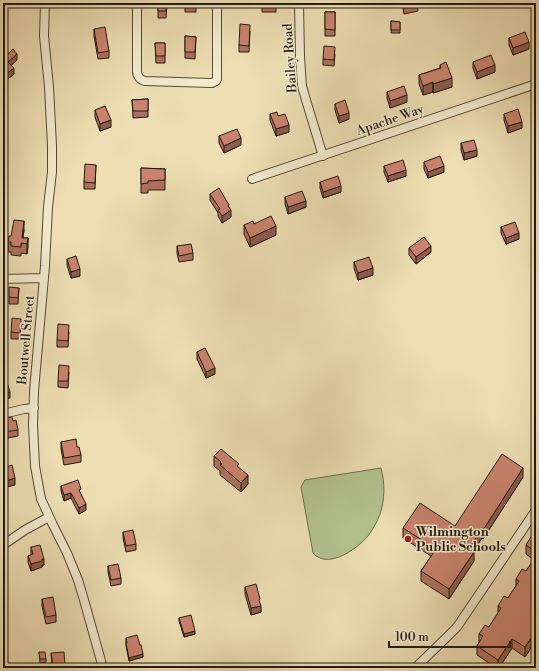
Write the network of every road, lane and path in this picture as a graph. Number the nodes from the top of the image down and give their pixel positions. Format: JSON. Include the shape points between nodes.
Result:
{"nodes":[{"id":1,"x":45,"y":3,"type":"edge"},
{"id":2,"x":137,"y":3,"type":"edge"},
{"id":3,"x":217,"y":3,"type":"edge"},
{"id":4,"x":299,"y":3,"type":"edge"},
{"id":5,"x":536,"y":84,"type":"edge"},
{"id":6,"x":323,"y":156,"type":"junction"},
{"id":7,"x":252,"y":179,"type":"dead end"},
{"id":8,"x":44,"y":278,"type":"junction"},
{"id":9,"x":3,"y":279,"type":"edge"},
{"id":10,"x":34,"y":408,"type":"junction"},
{"id":11,"x":3,"y":414,"type":"edge"},
{"id":12,"x":536,"y":510,"type":"edge"},
{"id":13,"x":49,"y":517,"type":"junction"},
{"id":14,"x":3,"y":545,"type":"edge"},
{"id":15,"x":103,"y":668,"type":"edge"},
{"id":16,"x":415,"y":668,"type":"edge"}],
"edges":[{"from":1,"to":8,"type":"street","name":"Boutwell Street","via":[[44,36],[52,172]]},
{"from":2,"to":3,"type":"street","via":[[139,78],[145,81],[212,83],[217,77]]},
{"from":4,"to":6,"type":"street","name":"Bailey Road","via":[[302,86]]},
{"from":5,"to":6,"type":"street","name":"Apache Way"},
{"from":6,"to":7,"type":"street","name":"Apache Way"},
{"from":8,"to":9,"type":"street"},
{"from":8,"to":10,"type":"street","name":"Boutwell Street"},
{"from":10,"to":11,"type":"street"},
{"from":10,"to":13,"type":"street","name":"Boutwell Street","via":[[35,466],[41,499]]},
{"from":12,"to":16,"type":"street","via":[[457,627]]},
{"from":13,"to":14,"type":"street"},
{"from":13,"to":15,"type":"street","name":"Boutwell Street","via":[[78,580]]}]}
